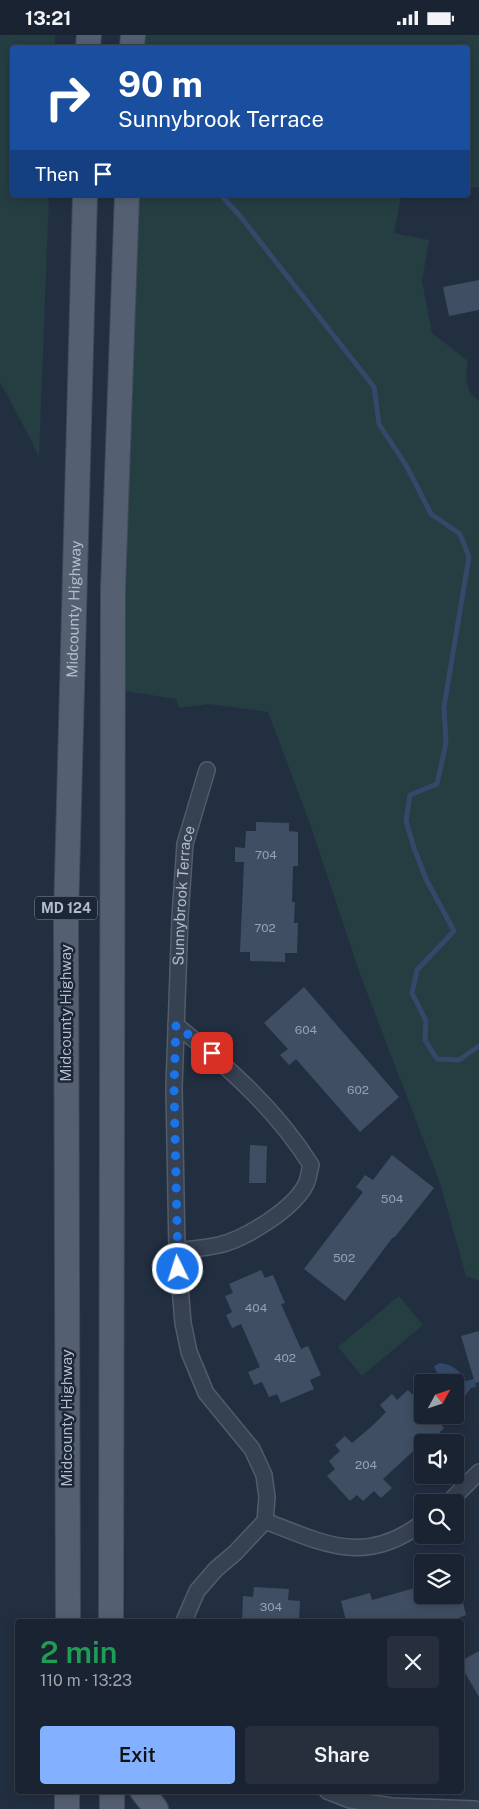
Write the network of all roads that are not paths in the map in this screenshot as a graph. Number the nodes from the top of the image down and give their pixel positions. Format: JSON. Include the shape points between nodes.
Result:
{"nodes":[{"id":1,"x":85,"y":197,"type":"edge"},
{"id":2,"x":127,"y":197,"type":"edge"},
{"id":3,"x":207,"y":770,"type":"dead end"},
{"id":4,"x":176,"y":1025,"type":"junction"},
{"id":5,"x":177,"y":1251,"type":"junction"},
{"id":6,"x":479,"y":1472,"type":"edge"},
{"id":7,"x":457,"y":1494,"type":"edge"},
{"id":8,"x":265,"y":1521,"type":"junction"},
{"id":9,"x":414,"y":1528,"type":"edge"},
{"id":10,"x":68,"y":1619,"type":"edge"},
{"id":11,"x":111,"y":1619,"type":"edge"},
{"id":12,"x":185,"y":1619,"type":"edge"},
{"id":13,"x":67,"y":1794,"type":"edge"},
{"id":14,"x":112,"y":1794,"type":"edge"},
{"id":15,"x":144,"y":1794,"type":"edge"},
{"id":16,"x":336,"y":1794,"type":"edge"},
{"id":17,"x":67,"y":1809,"type":"edge"},
{"id":18,"x":112,"y":1809,"type":"edge"},
{"id":19,"x":156,"y":1809,"type":"edge"},
{"id":20,"x":475,"y":1809,"type":"edge"}],
"edges":[{"from":1,"to":10,"type":"main road","name":"Midcounty Highway","number":"MD 124","via":[[66,916]]},
{"from":2,"to":11,"type":"main road","number":"MD 124","via":[[113,589]]},
{"from":3,"to":4,"type":"street","name":"Sunnybrook Terrace","via":[[185,844]]},
{"from":4,"to":5,"type":"street","name":"Sunnybrook Terrace"},
{"from":4,"to":5,"type":"street","via":[[249,1087],[296,1141],[310,1165],[306,1184],[289,1206],[266,1222],[220,1245]]},
{"from":5,"to":8,"type":"street","name":"Sunnybrook Terrace","via":[[183,1323],[189,1352],[206,1393],[259,1462],[267,1497]]},
{"from":6,"to":7,"type":"street"},
{"from":8,"to":9,"type":"street","via":[[350,1548],[380,1545]]},
{"from":8,"to":12,"type":"street","via":[[197,1591]]},
{"from":13,"to":17,"type":"main road"},
{"from":14,"to":18,"type":"main road"},
{"from":15,"to":19,"type":"main road"},
{"from":16,"to":20,"type":"street","via":[[392,1806]]}]}
